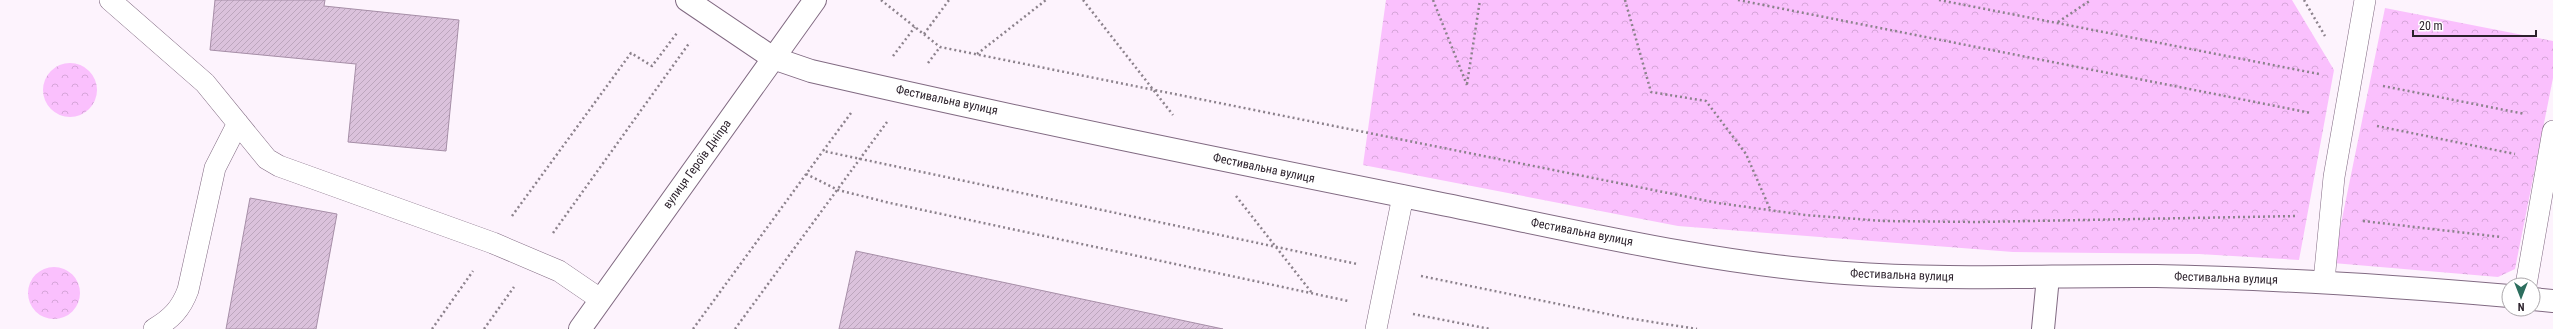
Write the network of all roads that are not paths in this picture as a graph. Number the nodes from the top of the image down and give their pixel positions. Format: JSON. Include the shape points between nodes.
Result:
{"nodes":[{"id":1,"x":110,"y":0,"type":"edge"},
{"id":2,"x":815,"y":0,"type":"edge"},
{"id":3,"x":2365,"y":0,"type":"edge"},
{"id":4,"x":698,"y":7,"type":"edge"},
{"id":5,"x":773,"y":58,"type":"junction"},
{"id":6,"x":238,"y":123,"type":"junction"},
{"id":7,"x":2553,"y":131,"type":"edge"},
{"id":8,"x":1403,"y":196,"type":"junction"},
{"id":9,"x":2527,"y":277,"type":"edge"},
{"id":10,"x":2048,"y":278,"type":"junction"},
{"id":11,"x":2324,"y":281,"type":"junction"},
{"id":12,"x":2501,"y":295,"type":"edge"},
{"id":13,"x":600,"y":299,"type":"junction"},
{"id":14,"x":2541,"y":299,"type":"edge"},
{"id":15,"x":2553,"y":301,"type":"edge"},
{"id":16,"x":154,"y":329,"type":"edge"},
{"id":17,"x":580,"y":329,"type":"edge"},
{"id":18,"x":1376,"y":329,"type":"edge"},
{"id":19,"x":2043,"y":329,"type":"edge"}],
"edges":[{"from":1,"to":6,"type":"lane","via":[[206,83]]},
{"from":2,"to":5,"type":"street","name":"вулиця Героїв Дніпра"},
{"from":3,"to":11,"type":"lane","via":[[2344,120]]},
{"from":4,"to":5,"type":"street","name":"Фестивальна вулиця"},
{"from":5,"to":8,"type":"street","name":"Фестивальна вулиця","via":[[811,71],[872,85]]},
{"from":5,"to":13,"type":"street","name":"вулиця Героїв Дніпра"},
{"from":6,"to":13,"type":"lane","via":[[267,159],[279,166],[494,243],[573,280]]},
{"from":6,"to":16,"type":"lane","via":[[215,168],[188,290],[182,306],[168,321]]},
{"from":7,"to":9,"type":"lane"},
{"from":8,"to":10,"type":"street","name":"Фестивальна вулиця","via":[[1667,249],[1768,265],[1896,276]]},
{"from":8,"to":18,"type":"lane"},
{"from":10,"to":11,"type":"street","name":"Фестивальна вулиця","via":[[2152,276]]},
{"from":10,"to":19,"type":"street"},
{"from":11,"to":12,"type":"street","name":"Фестивальна вулиця"},
{"from":13,"to":17,"type":"street","name":"вулиця Героїв Дніпра"},
{"from":14,"to":15,"type":"street"}]}
